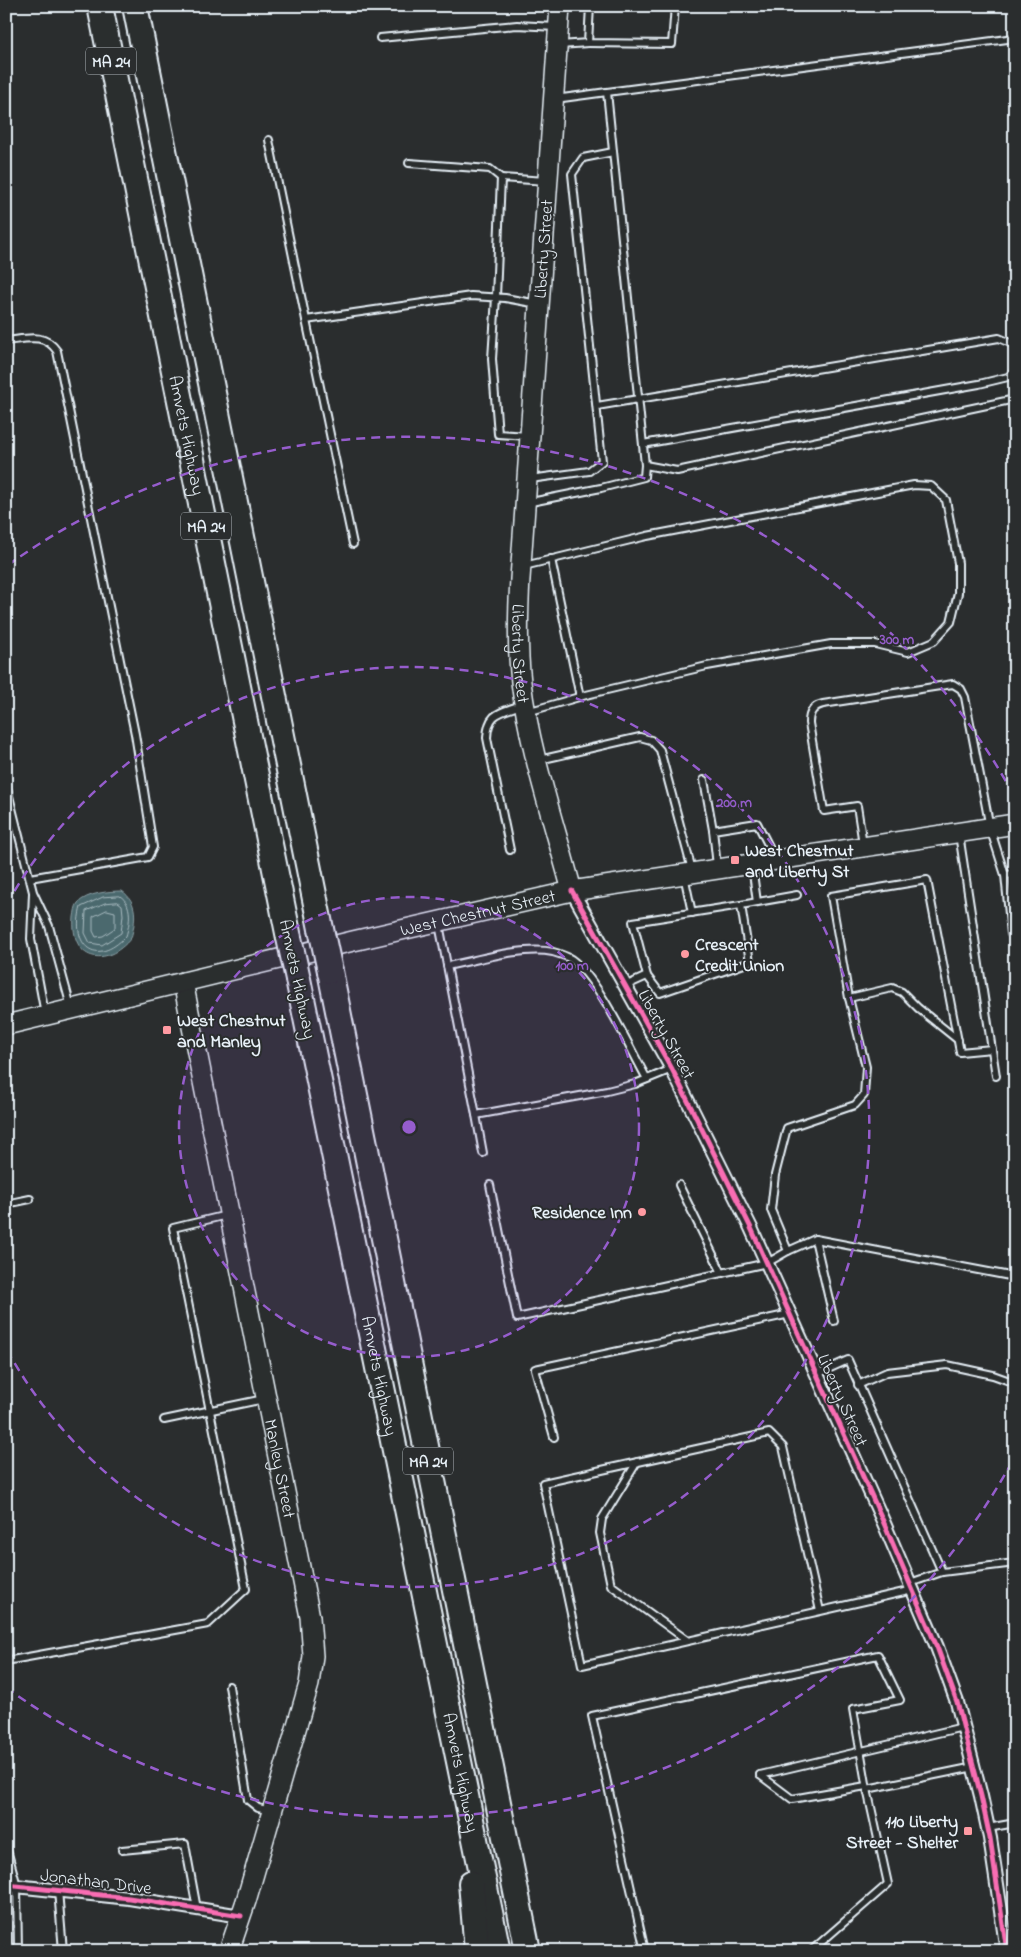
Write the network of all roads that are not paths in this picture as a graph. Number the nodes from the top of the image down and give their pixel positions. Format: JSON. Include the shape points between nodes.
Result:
{"nodes":[{"id":1,"x":100,"y":6,"type":"edge"},
{"id":2,"x":135,"y":6,"type":"edge"},
{"id":3,"x":560,"y":6,"type":"edge"},
{"id":4,"x":590,"y":6,"type":"edge"},
{"id":5,"x":675,"y":6,"type":"edge"},
{"id":6,"x":558,"y":27,"type":"junction"},
{"id":7,"x":380,"y":38,"type":"dead end"},
{"id":8,"x":1015,"y":38,"type":"edge"},
{"id":9,"x":588,"y":43,"type":"junction"},
{"id":10,"x":557,"y":46,"type":"junction"},
{"id":11,"x":607,"y":92,"type":"junction"},
{"id":12,"x":553,"y":100,"type":"junction"},
{"id":13,"x":269,"y":140,"type":"dead end"},
{"id":14,"x":613,"y":152,"type":"junction"},
{"id":15,"x":409,"y":163,"type":"dead end"},
{"id":16,"x":501,"y":178,"type":"junction"},
{"id":17,"x":547,"y":181,"type":"junction"},
{"id":18,"x":496,"y":297,"type":"junction"},
{"id":19,"x":539,"y":305,"type":"junction"},
{"id":20,"x":306,"y":320,"type":"junction"},
{"id":21,"x":6,"y":341,"type":"edge"},
{"id":22,"x":1015,"y":345,"type":"edge"},
{"id":23,"x":1015,"y":371,"type":"edge"},
{"id":24,"x":1015,"y":399,"type":"edge"},
{"id":25,"x":639,"y":400,"type":"junction"},
{"id":26,"x":597,"y":406,"type":"junction"},
{"id":27,"x":530,"y":436,"type":"junction"},
{"id":28,"x":643,"y":444,"type":"junction"},
{"id":29,"x":645,"y":465,"type":"junction"},
{"id":30,"x":527,"y":480,"type":"junction"},
{"id":31,"x":525,"y":503,"type":"junction"},
{"id":32,"x":353,"y":544,"type":"dead end"},
{"id":33,"x":551,"y":559,"type":"junction"},
{"id":34,"x":521,"y":567,"type":"junction"},
{"id":35,"x":580,"y":697,"type":"junction"},
{"id":36,"x":526,"y":708,"type":"junction"},
{"id":37,"x":537,"y":761,"type":"junction"},
{"id":38,"x":704,"y":780,"type":"dead end"},
{"id":39,"x":6,"y":784,"type":"edge"},
{"id":40,"x":1015,"y":824,"type":"edge"},
{"id":41,"x":990,"y":828,"type":"junction"},
{"id":42,"x":713,"y":830,"type":"junction"},
{"id":43,"x":958,"y":833,"type":"junction"},
{"id":44,"x":863,"y":847,"type":"junction"},
{"id":45,"x":510,"y":850,"type":"dead end"},
{"id":46,"x":776,"y":861,"type":"junction"},
{"id":47,"x":752,"y":865,"type":"junction"},
{"id":48,"x":717,"y":870,"type":"junction"},
{"id":49,"x":689,"y":874,"type":"junction"},
{"id":50,"x":1015,"y":874,"type":"edge"},
{"id":51,"x":1005,"y":875,"type":"junction"},
{"id":52,"x":30,"y":878,"type":"junction"},
{"id":53,"x":572,"y":891,"type":"junction"},
{"id":54,"x":34,"y":892,"type":"junction"},
{"id":55,"x":797,"y":895,"type":"dead end"},
{"id":56,"x":756,"y":902,"type":"junction"},
{"id":57,"x":741,"y":905,"type":"junction"},
{"id":58,"x":692,"y":913,"type":"junction"},
{"id":59,"x":439,"y":922,"type":"junction"},
{"id":60,"x":1015,"y":936,"type":"edge"},
{"id":61,"x":447,"y":966,"type":"junction"},
{"id":62,"x":647,"y":976,"type":"junction"},
{"id":63,"x":183,"y":982,"type":"junction"},
{"id":64,"x":625,"y":986,"type":"junction"},
{"id":65,"x":849,"y":998,"type":"junction"},
{"id":66,"x":71,"y":1008,"type":"junction"},
{"id":67,"x":45,"y":1014,"type":"junction"},
{"id":68,"x":6,"y":1025,"type":"edge"},
{"id":69,"x":958,"y":1040,"type":"junction"},
{"id":70,"x":992,"y":1049,"type":"junction"},
{"id":71,"x":672,"y":1069,"type":"junction"},
{"id":72,"x":996,"y":1076,"type":"dead end"},
{"id":73,"x":647,"y":1079,"type":"junction"},
{"id":74,"x":476,"y":1115,"type":"junction"},
{"id":75,"x":484,"y":1153,"type":"dead end"},
{"id":76,"x":490,"y":1185,"type":"dead end"},
{"id":77,"x":679,"y":1185,"type":"dead end"},
{"id":78,"x":30,"y":1199,"type":"dead end"},
{"id":79,"x":6,"y":1204,"type":"edge"},
{"id":80,"x":231,"y":1214,"type":"junction"},
{"id":81,"x":814,"y":1240,"type":"junction"},
{"id":82,"x":788,"y":1251,"type":"junction"},
{"id":83,"x":767,"y":1263,"type":"junction"},
{"id":84,"x":722,"y":1273,"type":"junction"},
{"id":85,"x":1015,"y":1277,"type":"edge"},
{"id":86,"x":790,"y":1314,"type":"junction"},
{"id":87,"x":834,"y":1320,"type":"dead end"},
{"id":88,"x":817,"y":1374,"type":"junction"},
{"id":89,"x":1015,"y":1383,"type":"edge"},
{"id":90,"x":858,"y":1385,"type":"junction"},
{"id":91,"x":268,"y":1398,"type":"junction"},
{"id":92,"x":210,"y":1410,"type":"junction"},
{"id":93,"x":164,"y":1420,"type":"dead end"},
{"id":94,"x":554,"y":1436,"type":"dead end"},
{"id":95,"x":638,"y":1462,"type":"junction"},
{"id":96,"x":1015,"y":1563,"type":"edge"},
{"id":97,"x":942,"y":1572,"type":"junction"},
{"id":98,"x":911,"y":1586,"type":"junction"},
{"id":99,"x":820,"y":1611,"type":"junction"},
{"id":100,"x":688,"y":1641,"type":"junction"},
{"id":101,"x":6,"y":1661,"type":"edge"},
{"id":102,"x":229,"y":1686,"type":"dead end"},
{"id":103,"x":963,"y":1727,"type":"junction"},
{"id":104,"x":860,"y":1751,"type":"junction"},
{"id":105,"x":460,"y":1756,"type":"junction"},
{"id":106,"x":974,"y":1767,"type":"junction"},
{"id":107,"x":492,"y":1774,"type":"junction"},
{"id":108,"x":866,"y":1787,"type":"junction"},
{"id":109,"x":272,"y":1811,"type":"junction"},
{"id":110,"x":1015,"y":1823,"type":"edge"},
{"id":111,"x":988,"y":1828,"type":"junction"},
{"id":112,"x":6,"y":1846,"type":"edge"},
{"id":113,"x":122,"y":1850,"type":"dead end"},
{"id":114,"x":11,"y":1886,"type":"edge"},
{"id":115,"x":58,"y":1890,"type":"junction"},
{"id":116,"x":197,"y":1909,"type":"junction"},
{"id":117,"x":241,"y":1916,"type":"junction"},
{"id":118,"x":18,"y":1951,"type":"edge"},
{"id":119,"x":63,"y":1951,"type":"edge"},
{"id":120,"x":229,"y":1951,"type":"edge"},
{"id":121,"x":477,"y":1951,"type":"edge"},
{"id":122,"x":498,"y":1951,"type":"edge"},
{"id":123,"x":528,"y":1951,"type":"edge"},
{"id":124,"x":542,"y":1951,"type":"edge"},
{"id":125,"x":645,"y":1951,"type":"edge"},
{"id":126,"x":812,"y":1951,"type":"edge"},
{"id":127,"x":1006,"y":1951,"type":"edge"}],
"edges":[{"from":1,"to":105,"type":"highway","name":"Amvets Highway","number":"MA 24","bridge":true},
{"from":2,"to":107,"type":"highway","name":"Amvets Highway","number":"MA 24","bridge":true},
{"from":3,"to":6,"type":"main road"},
{"from":4,"to":9,"type":"lane"},
{"from":5,"to":9,"type":"lane","via":[[672,44]]},
{"from":6,"to":7,"type":"lane","via":[[517,25]]},
{"from":6,"to":10,"type":"main road"},
{"from":8,"to":11,"type":"lane"},
{"from":9,"to":10,"type":"lane"},
{"from":10,"to":12,"type":"main road","name":"Liberty Street"},
{"from":11,"to":12,"type":"lane"},
{"from":11,"to":14,"type":"lane"},
{"from":12,"to":17,"type":"main road","name":"Liberty Street"},
{"from":13,"to":20,"type":"lane"},
{"from":14,"to":25,"type":"lane"},
{"from":14,"to":26,"type":"lane","via":[[583,158],[572,174]]},
{"from":15,"to":16,"type":"lane","via":[[490,169]]},
{"from":16,"to":17,"type":"lane"},
{"from":16,"to":18,"type":"lane"},
{"from":17,"to":19,"type":"main road","name":"Liberty Street"},
{"from":18,"to":19,"type":"lane"},
{"from":18,"to":20,"type":"lane","via":[[471,296]]},
{"from":18,"to":27,"type":"lane","via":[[492,360],[498,434]]},
{"from":19,"to":27,"type":"main road","name":"Liberty Street"},
{"from":20,"to":32,"type":"lane"},
{"from":21,"to":52,"type":"lane","via":[[42,338],[57,351],[135,734],[153,847],[148,857]]},
{"from":22,"to":25,"type":"lane","via":[[999,338]]},
{"from":23,"to":28,"type":"lane","via":[[1008,377],[979,384]]},
{"from":24,"to":29,"type":"lane","via":[[677,472]]},
{"from":25,"to":26,"type":"lane"},
{"from":25,"to":28,"type":"lane"},
{"from":26,"to":30,"type":"lane","via":[[602,461],[589,471]]},
{"from":27,"to":30,"type":"main road","name":"Liberty Street"},
{"from":28,"to":29,"type":"lane"},
{"from":29,"to":31,"type":"lane","via":[[644,477]]},
{"from":30,"to":31,"type":"main road","name":"Liberty Street"},
{"from":31,"to":34,"type":"main road","name":"Liberty Street"},
{"from":33,"to":34,"type":"lane"},
{"from":33,"to":35,"type":"lane"},
{"from":33,"to":35,"type":"lane","via":[[647,536],[914,485],[931,486],[946,500],[958,563],[958,593],[951,622],[934,641],[908,652],[875,644],[831,644],[707,666]]},
{"from":34,"to":36,"type":"main road","name":"Liberty Street","via":[[518,633]]},
{"from":35,"to":36,"type":"lane"},
{"from":36,"to":37,"type":"main road","name":"Liberty Street"},
{"from":36,"to":45,"type":"lane","via":[[497,714],[488,725],[487,738]]},
{"from":37,"to":49,"type":"lane","via":[[640,737],[651,740],[660,750]]},
{"from":37,"to":53,"type":"main road","name":"Liberty Street"},
{"from":38,"to":42,"type":"lane"},
{"from":39,"to":52,"type":"lane"},
{"from":40,"to":41,"type":"main road","name":"West Chestnut Street"},
{"from":41,"to":43,"type":"main road","name":"West Chestnut Street"},
{"from":41,"to":44,"type":"lane","via":[[965,697],[958,687],[947,684],[820,705],[812,710],[809,719],[824,811],[856,806]]},
{"from":41,"to":51,"type":"lane"},
{"from":42,"to":46,"type":"lane","via":[[756,823]]},
{"from":42,"to":48,"type":"lane"},
{"from":43,"to":44,"type":"main road","name":"West Chestnut Street"},
{"from":43,"to":70,"type":"lane"},
{"from":44,"to":46,"type":"main road","name":"West Chestnut Street"},
{"from":46,"to":47,"type":"main road","name":"West Chestnut Street"},
{"from":47,"to":48,"type":"main road","name":"West Chestnut Street"},
{"from":47,"to":56,"type":"lane"},
{"from":48,"to":49,"type":"main road","name":"West Chestnut Street"},
{"from":49,"to":53,"type":"main road","name":"West Chestnut Street"},
{"from":49,"to":58,"type":"lane"},
{"from":50,"to":51,"type":"lane"},
{"from":51,"to":60,"type":"lane","via":[[1011,934]]},
{"from":52,"to":54,"type":"lane"},
{"from":53,"to":59,"type":"main road","name":"West Chestnut Street"},
{"from":53,"to":64,"type":"street","name":"Liberty Street"},
{"from":54,"to":66,"type":"lane","via":[[49,926]]},
{"from":54,"to":67,"type":"lane","via":[[31,939]]},
{"from":55,"to":56,"type":"lane"},
{"from":56,"to":57,"type":"lane"},
{"from":57,"to":58,"type":"lane"},
{"from":57,"to":62,"type":"lane","via":[[750,962],[660,993]]},
{"from":58,"to":62,"type":"lane","via":[[633,922]]},
{"from":59,"to":61,"type":"lane"},
{"from":59,"to":63,"type":"main road","name":"West Chestnut Street"},
{"from":61,"to":73,"type":"lane","via":[[530,951],[553,952],[570,958],[599,991]]},
{"from":61,"to":74,"type":"lane"},
{"from":62,"to":64,"type":"lane"},
{"from":63,"to":66,"type":"main road","name":"West Chestnut Street"},
{"from":63,"to":80,"type":"main road","name":"Manley Street"},
{"from":64,"to":71,"type":"street","name":"Liberty Street"},
{"from":65,"to":69,"type":"lane","via":[[892,988],[902,992]]},
{"from":65,"to":69,"type":"lane","via":[[831,896],[927,880]]},
{"from":65,"to":82,"type":"lane","via":[[866,1067],[864,1095],[855,1105],[787,1128],[775,1175],[771,1210]]},
{"from":66,"to":67,"type":"main road","name":"West Chestnut Street"},
{"from":67,"to":68,"type":"main road","name":"West Chestnut Street"},
{"from":69,"to":70,"type":"lane","via":[[960,1052]]},
{"from":70,"to":72,"type":"lane"},
{"from":71,"to":73,"type":"lane"},
{"from":71,"to":83,"type":"street","name":"Liberty Street"},
{"from":73,"to":74,"type":"lane","via":[[607,1091]]},
{"from":74,"to":75,"type":"lane"},
{"from":76,"to":84,"type":"lane","via":[[517,1318]]},
{"from":77,"to":84,"type":"lane"},
{"from":78,"to":79,"type":"lane"},
{"from":80,"to":91,"type":"main road","name":"Manley Street"},
{"from":80,"to":92,"type":"lane","via":[[173,1228]]},
{"from":81,"to":82,"type":"lane"},
{"from":81,"to":85,"type":"lane"},
{"from":81,"to":87,"type":"lane"},
{"from":82,"to":83,"type":"lane"},
{"from":83,"to":84,"type":"lane"},
{"from":83,"to":86,"type":"street","name":"Liberty Street"},
{"from":86,"to":88,"type":"street","name":"Liberty Street"},
{"from":86,"to":94,"type":"lane","via":[[535,1369]]},
{"from":88,"to":90,"type":"lane","via":[[848,1360]]},
{"from":88,"to":98,"type":"street","name":"Liberty Street"},
{"from":89,"to":90,"type":"lane","via":[[947,1365],[887,1372]]},
{"from":90,"to":97,"type":"lane"},
{"from":91,"to":92,"type":"lane"},
{"from":91,"to":109,"type":"main road","name":"Manley Street","via":[[310,1617],[313,1648],[310,1684]]},
{"from":92,"to":93,"type":"lane"},
{"from":92,"to":101,"type":"lane","via":[[246,1589],[208,1624]]},
{"from":95,"to":99,"type":"lane","via":[[769,1433],[784,1447]]},
{"from":95,"to":100,"type":"lane","via":[[602,1519],[600,1533],[611,1585]]},
{"from":95,"to":100,"type":"lane","via":[[543,1483],[582,1665]]},
{"from":96,"to":97,"type":"lane"},
{"from":97,"to":98,"type":"lane"},
{"from":98,"to":99,"type":"lane"},
{"from":98,"to":103,"type":"street","name":"Liberty Street","via":[[951,1684]]},
{"from":99,"to":100,"type":"lane"},
{"from":102,"to":109,"type":"lane","via":[[248,1800],[258,1808]]},
{"from":103,"to":104,"type":"lane"},
{"from":103,"to":106,"type":"street","name":"Liberty Street"},
{"from":104,"to":108,"type":"lane"},
{"from":104,"to":108,"type":"lane","via":[[760,1775],[792,1799]]},
{"from":104,"to":125,"type":"lane","via":[[853,1710],[900,1700],[878,1655],[592,1716]]},
{"from":105,"to":121,"type":"highway"},
{"from":105,"to":122,"type":"highway","name":"Amvets Highway","number":"MA 24"},
{"from":106,"to":108,"type":"lane"},
{"from":106,"to":111,"type":"street","name":"Liberty Street"},
{"from":107,"to":123,"type":"highway","name":"Amvets Highway","number":"MA 24"},
{"from":107,"to":124,"type":"highway"},
{"from":108,"to":126,"type":"lane","via":[[888,1884]]},
{"from":109,"to":117,"type":"main road","name":"Manley Street"},
{"from":110,"to":111,"type":"lane"},
{"from":111,"to":127,"type":"street","name":"Liberty Street"},
{"from":112,"to":114,"type":"lane"},
{"from":113,"to":116,"type":"lane","via":[[185,1844]]},
{"from":114,"to":115,"type":"street","name":"Jonathan Drive"},
{"from":114,"to":118,"type":"lane"},
{"from":115,"to":116,"type":"street","name":"Jonathan Drive"},
{"from":115,"to":119,"type":"lane"},
{"from":116,"to":117,"type":"street","name":"Jonathan Drive"},
{"from":117,"to":120,"type":"main road","name":"Manley Street"}]}
